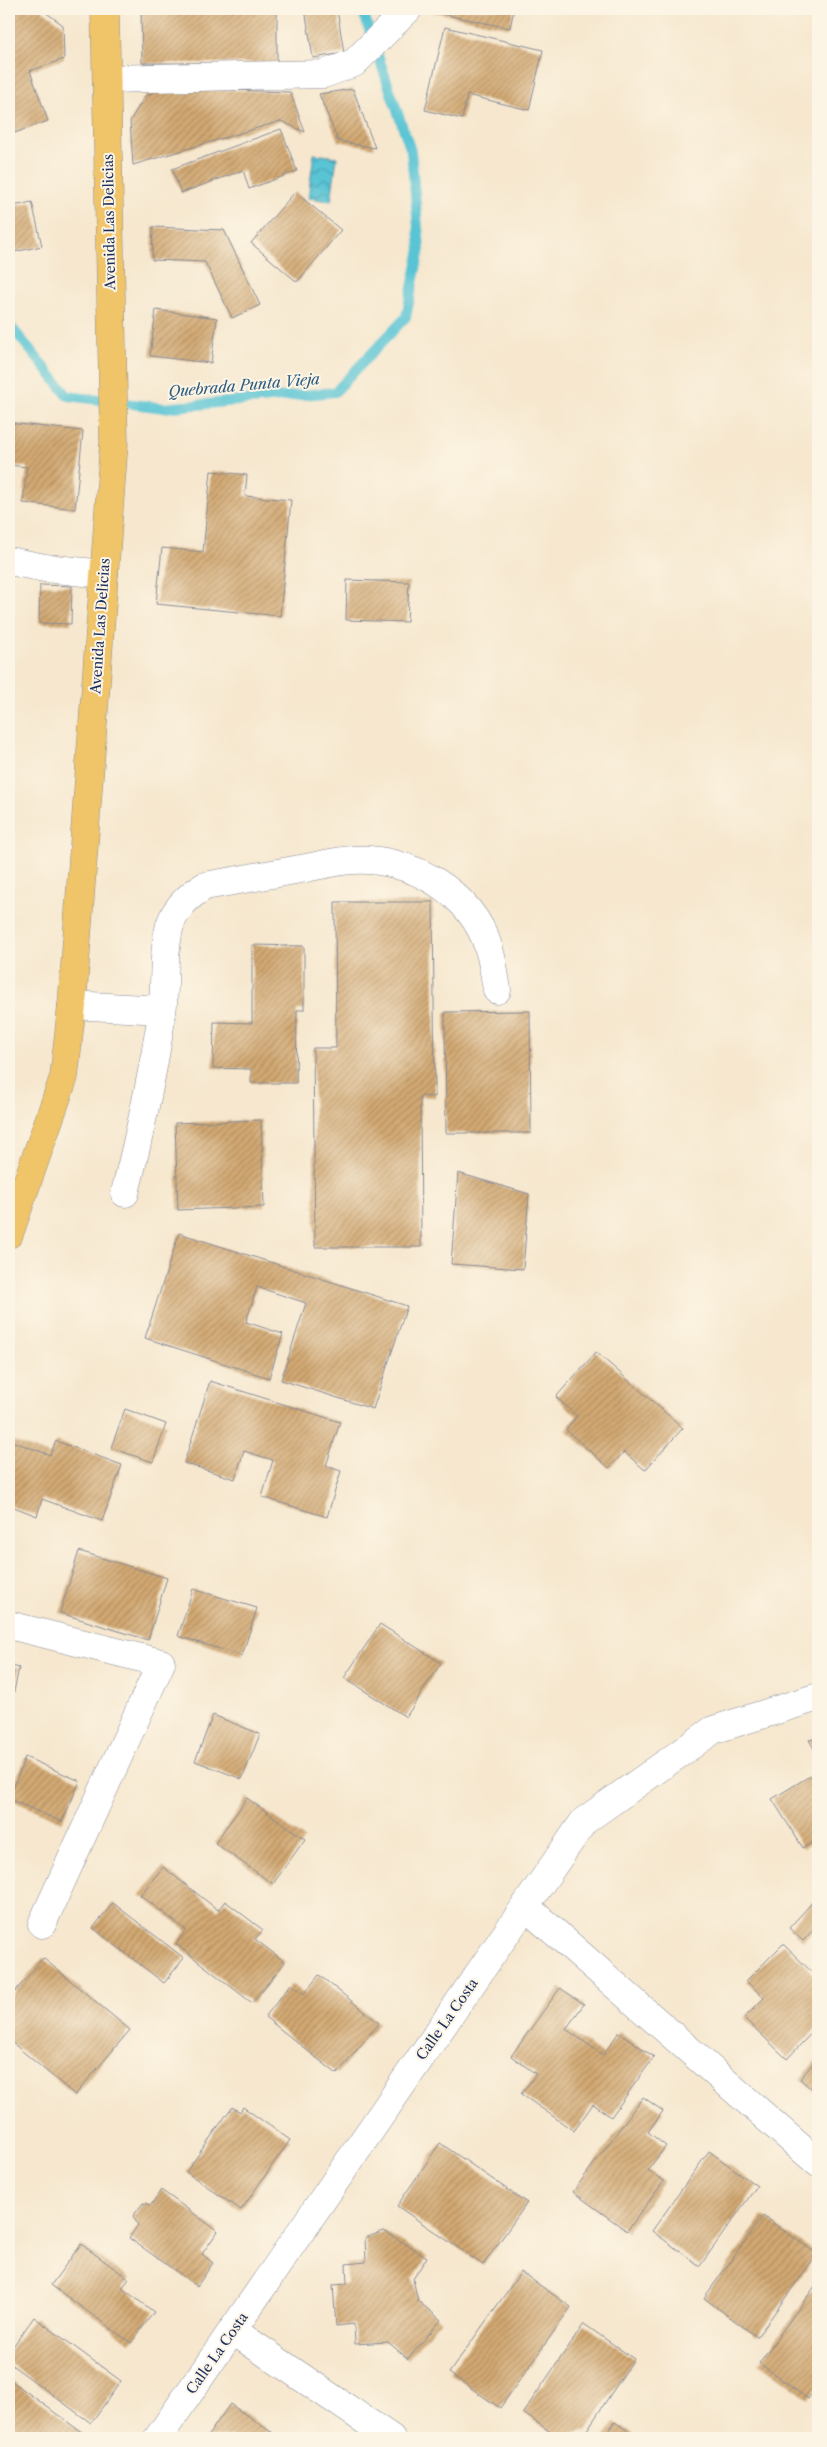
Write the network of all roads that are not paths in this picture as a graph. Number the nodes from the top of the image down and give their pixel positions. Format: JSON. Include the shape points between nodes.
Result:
{"nodes":[{"id":1,"x":105,"y":9,"type":"edge"},
{"id":2,"x":400,"y":18,"type":"edge"},
{"id":3,"x":107,"y":79,"type":"junction"},
{"id":4,"x":9,"y":561,"type":"edge"},
{"id":5,"x":104,"y":574,"type":"junction"},
{"id":6,"x":497,"y":990,"type":"dead end"},
{"id":7,"x":72,"y":1005,"type":"junction"},
{"id":8,"x":162,"y":1010,"type":"junction"},
{"id":9,"x":126,"y":1193,"type":"dead end"},
{"id":10,"x":9,"y":1234,"type":"edge"},
{"id":11,"x":9,"y":1626,"type":"edge"},
{"id":12,"x":818,"y":1697,"type":"edge"},
{"id":13,"x":525,"y":1906,"type":"junction"},
{"id":14,"x":42,"y":1924,"type":"dead end"},
{"id":15,"x":818,"y":2163,"type":"edge"},
{"id":16,"x":232,"y":2330,"type":"junction"},
{"id":17,"x":158,"y":2438,"type":"edge"},
{"id":18,"x":390,"y":2438,"type":"edge"}],
"edges":[{"from":1,"to":3,"type":"main road","name":"Avenida Las Delicias"},
{"from":2,"to":3,"type":"street","via":[[354,63],[324,74]]},
{"from":3,"to":5,"type":"main road","name":"Avenida Las Delicias","via":[[114,442]]},
{"from":4,"to":5,"type":"street"},
{"from":5,"to":7,"type":"main road","name":"Avenida Las Delicias"},
{"from":6,"to":8,"type":"street","via":[[483,934],[452,894],[415,871],[393,864],[351,860],[205,886],[194,892],[177,910],[167,938]]},
{"from":7,"to":8,"type":"street"},
{"from":7,"to":10,"type":"main road","name":"Avenida Las Delicias","via":[[64,1078]]},
{"from":8,"to":9,"type":"street"},
{"from":11,"to":14,"type":"street","via":[[161,1663]]},
{"from":12,"to":13,"type":"street","name":"Calle La Costa","via":[[713,1730],[584,1821]]},
{"from":13,"to":15,"type":"street"},
{"from":13,"to":16,"type":"street","name":"Calle La Costa"},
{"from":16,"to":17,"type":"street","name":"Calle La Costa"},
{"from":16,"to":18,"type":"street"}]}
